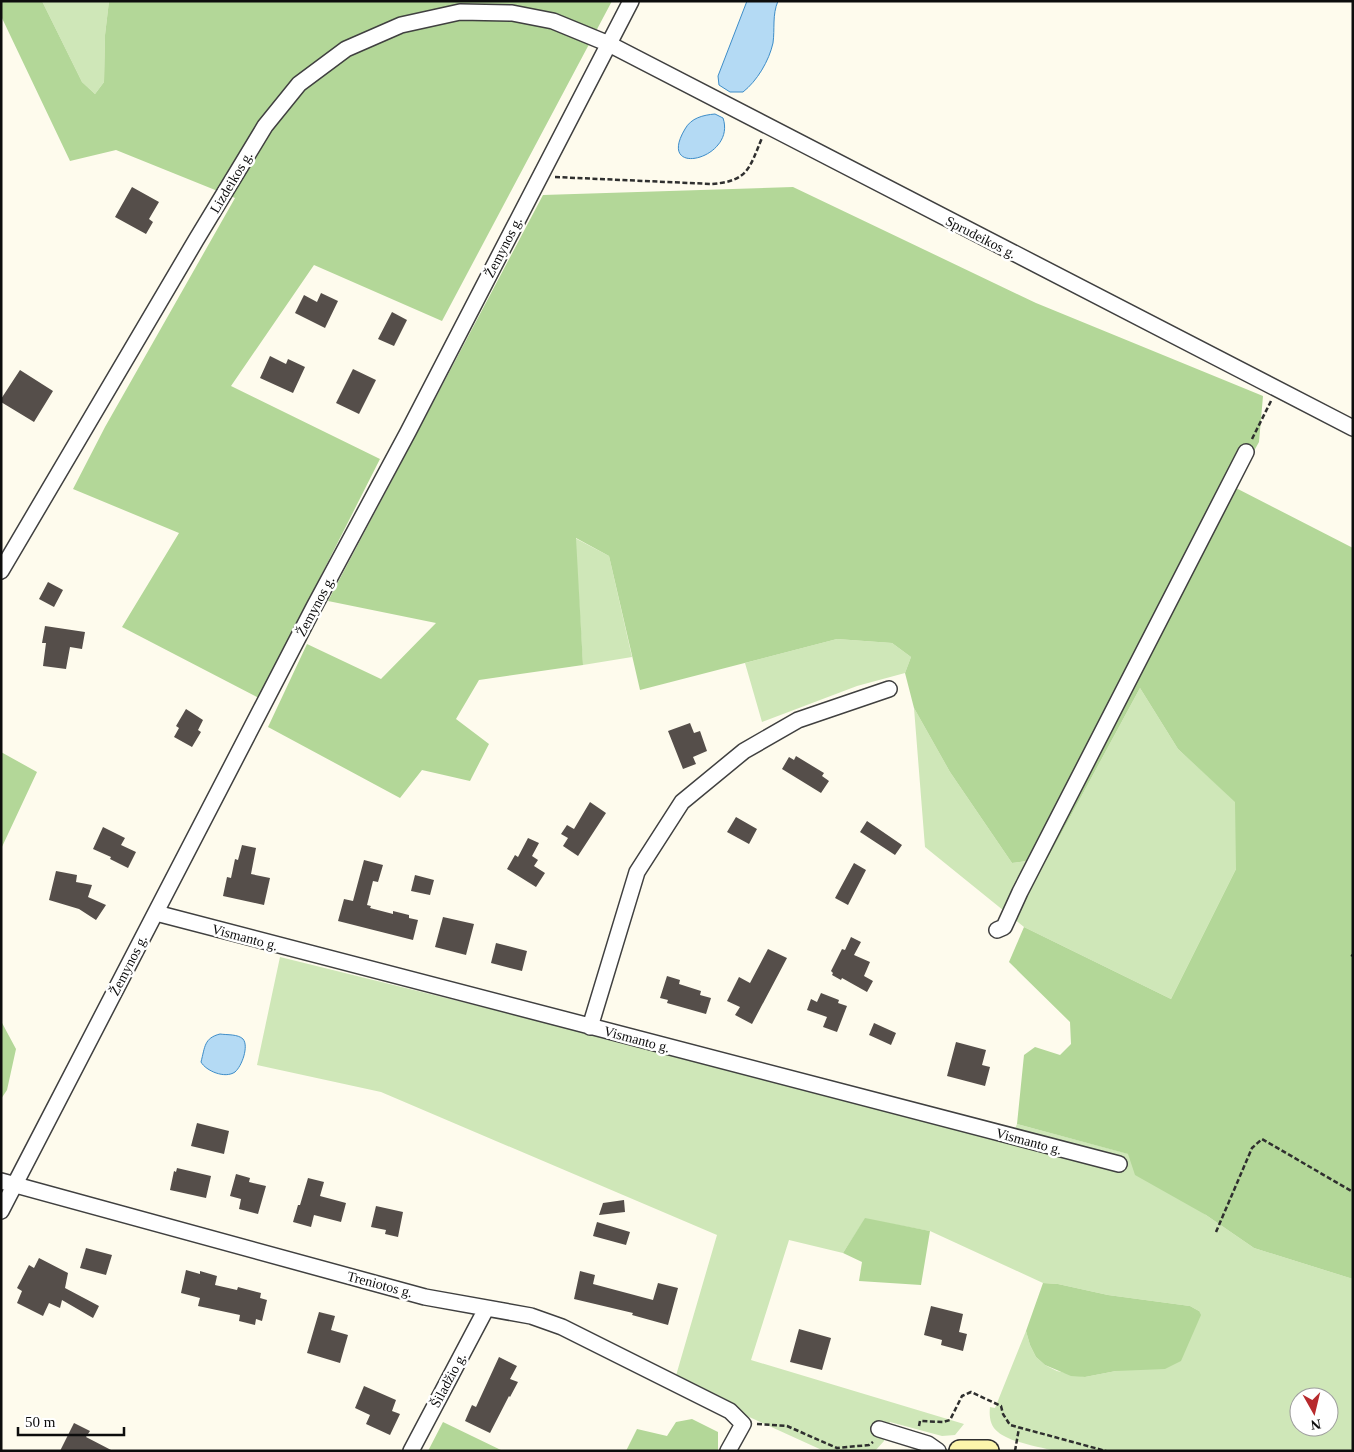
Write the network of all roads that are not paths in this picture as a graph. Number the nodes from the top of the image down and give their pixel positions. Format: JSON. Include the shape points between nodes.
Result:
{"nodes":[{"id":1,"x":631,"y":1,"type":"edge"},
{"id":2,"x":609,"y":44,"type":"junction"},
{"id":3,"x":1353,"y":428,"type":"edge"},
{"id":4,"x":1246,"y":452,"type":"road end"},
{"id":5,"x":1,"y":571,"type":"edge"},
{"id":6,"x":890,"y":689,"type":"dead end"},
{"id":7,"x":156,"y":913,"type":"junction"},
{"id":8,"x":997,"y":930,"type":"dead end"},
{"id":9,"x":590,"y":1027,"type":"junction"},
{"id":10,"x":1119,"y":1164,"type":"dead end"},
{"id":11,"x":8,"y":1183,"type":"edge"},
{"id":12,"x":1,"y":1211,"type":"edge"},
{"id":13,"x":486,"y":1309,"type":"junction"},
{"id":14,"x":879,"y":1429,"type":"road end"},
{"id":15,"x":411,"y":1451,"type":"edge"},
{"id":16,"x":728,"y":1451,"type":"edge"},
{"id":17,"x":938,"y":1451,"type":"edge"}],
"edges":[{"from":1,"to":2,"type":"street","name":"Žemynos g."},
{"from":2,"to":3,"type":"street","name":"Sprudeikos g."},
{"from":2,"to":5,"type":"street","name":"Lizdeikos g.","via":[[545,19],[512,12],[460,12],[401,25],[346,49],[299,84],[265,126]]},
{"from":2,"to":7,"type":"street","name":"Žemynos g."},
{"from":4,"to":8,"type":"street","via":[[1004,927]]},
{"from":6,"to":9,"type":"street","via":[[798,720],[744,751],[682,802],[637,872]]},
{"from":7,"to":9,"type":"street","name":"Vismanto g."},
{"from":7,"to":11,"type":"street","name":"Žemynos g."},
{"from":9,"to":10,"type":"street","name":"Vismanto g."},
{"from":11,"to":12,"type":"street","name":"Žemynos g."},
{"from":11,"to":13,"type":"street","name":"Treniotos g.","via":[[425,1297]]},
{"from":13,"to":15,"type":"street","name":"Šiladžio g."},
{"from":13,"to":16,"type":"street","name":"Treniotos g.","via":[[531,1316],[562,1326],[730,1411],[743,1424]]},
{"from":14,"to":17,"type":"street","via":[[928,1444]]}]}
